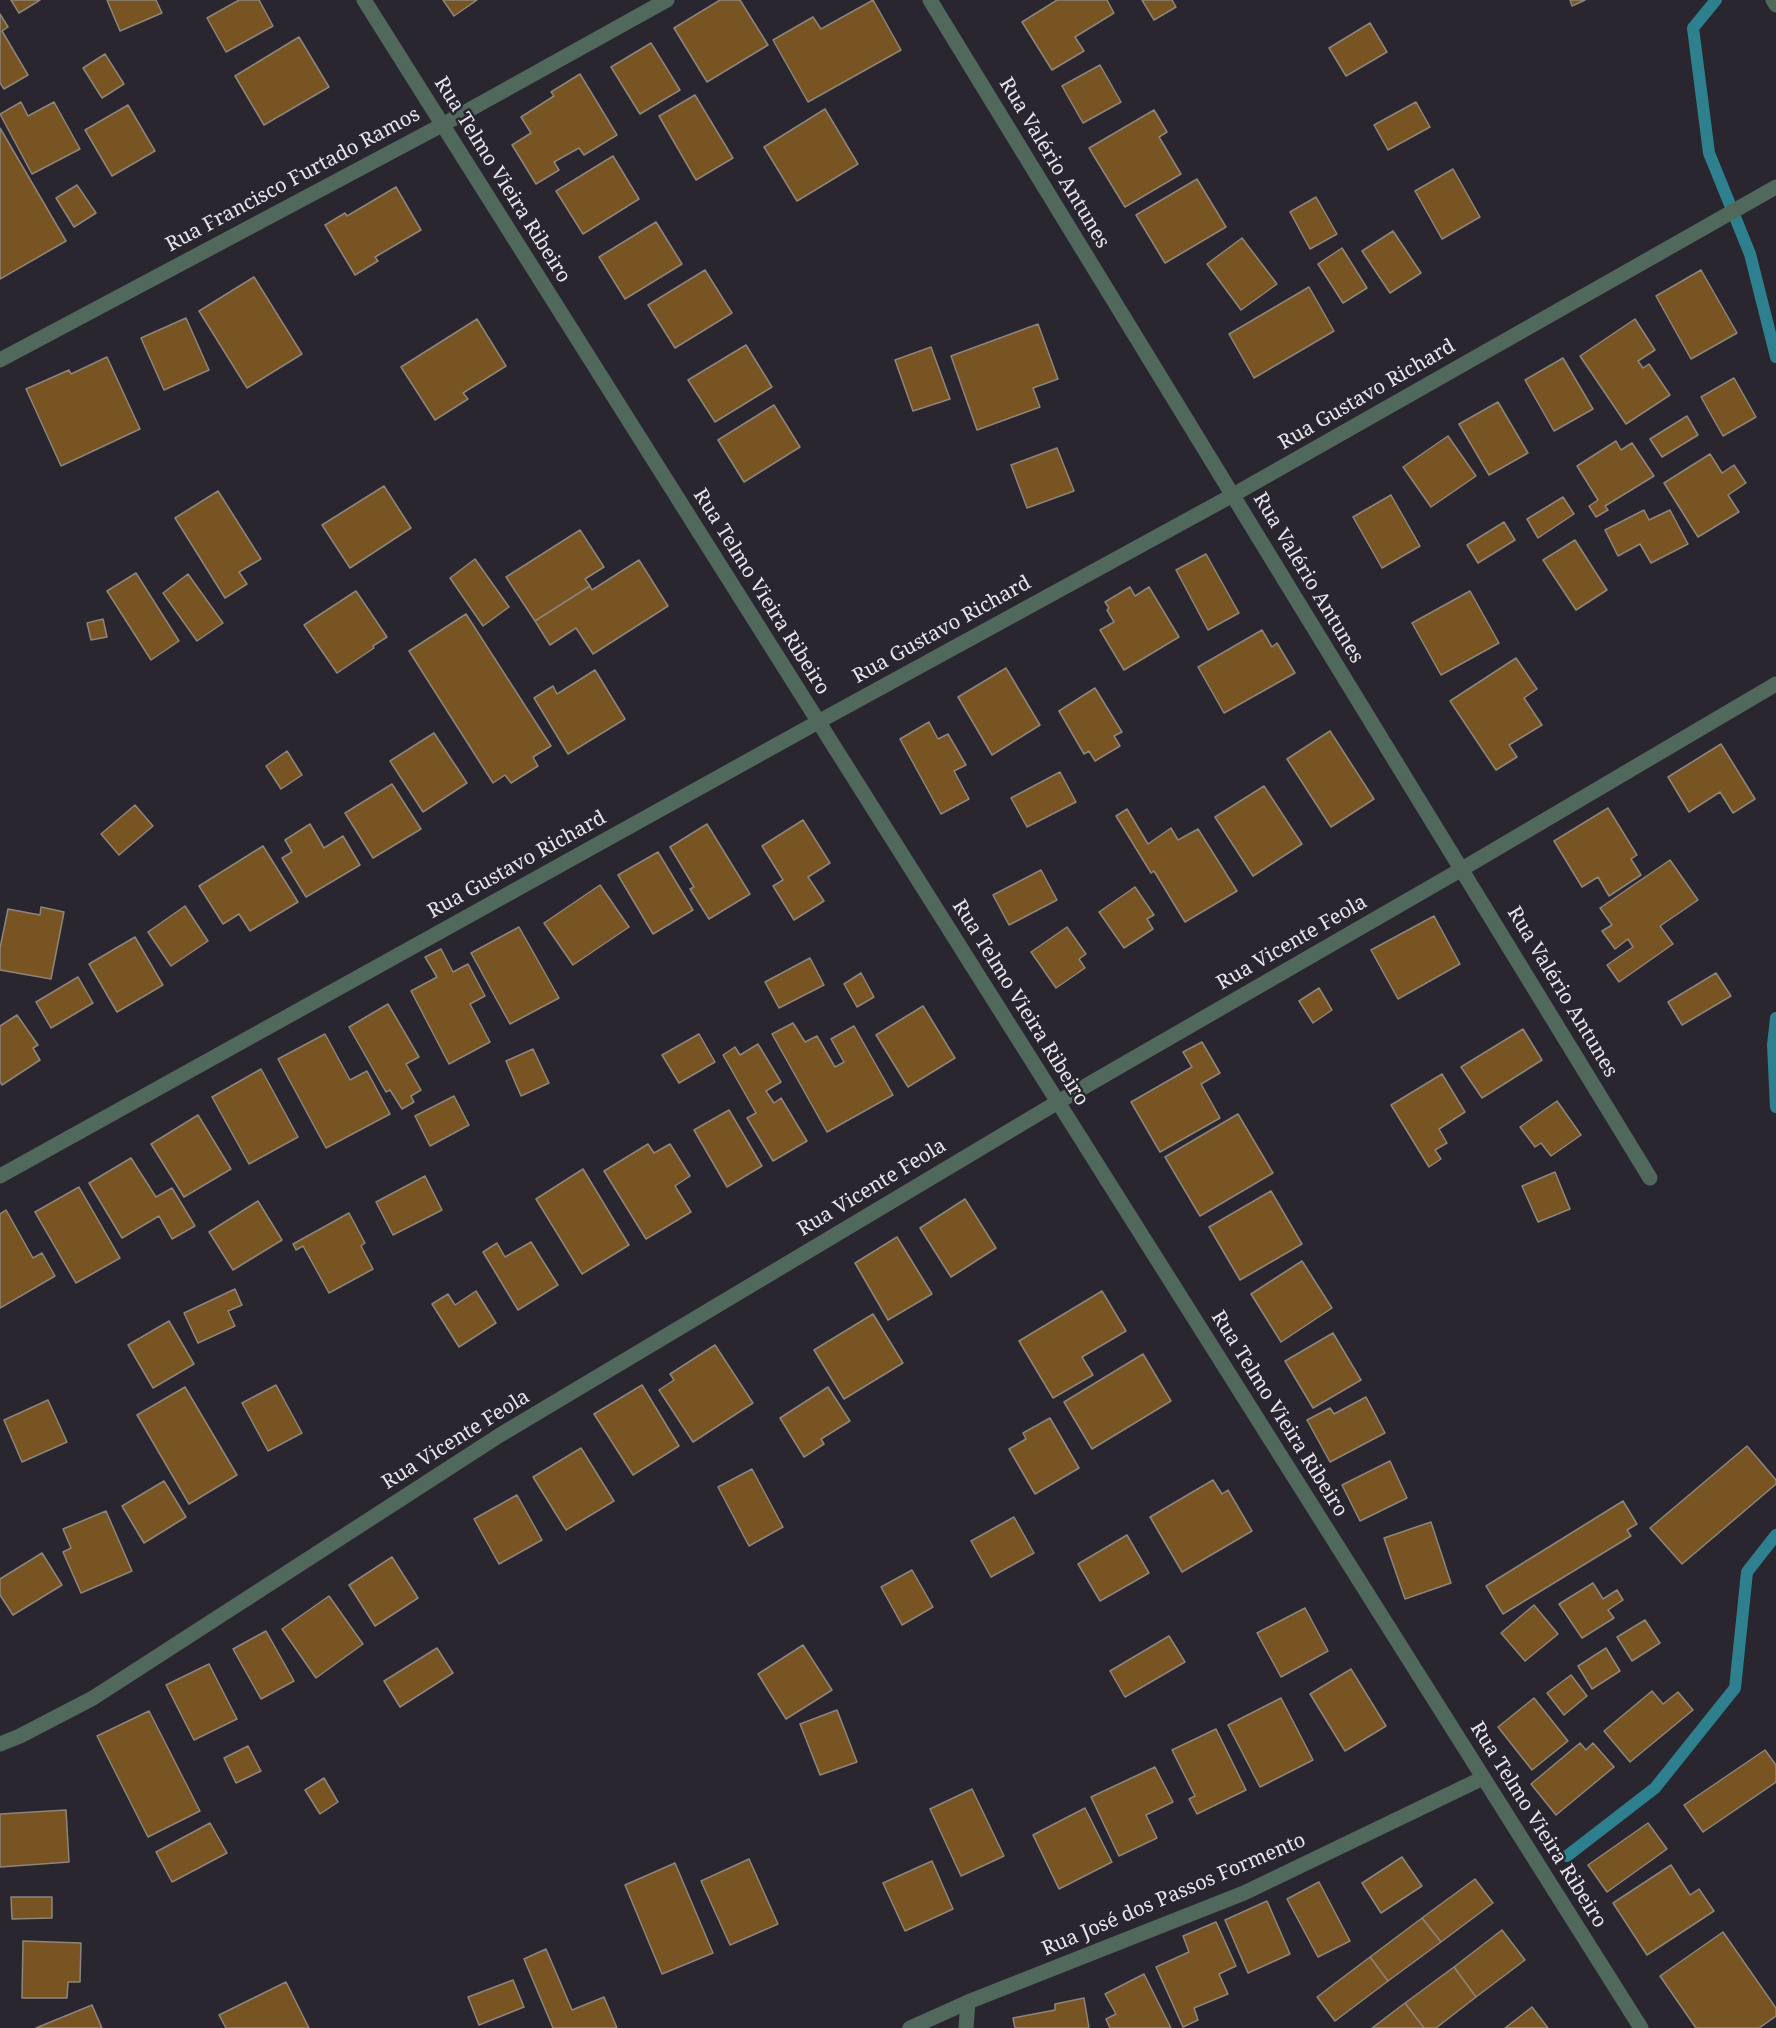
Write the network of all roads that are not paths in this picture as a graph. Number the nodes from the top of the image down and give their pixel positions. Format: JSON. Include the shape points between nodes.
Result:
{"nodes":[{"id":1,"x":364,"y":0,"type":"edge"},
{"id":2,"x":667,"y":0,"type":"edge"},
{"id":3,"x":930,"y":0,"type":"edge"},
{"id":4,"x":1773,"y":0,"type":"edge"},
{"id":5,"x":1776,"y":5,"type":"edge"},
{"id":6,"x":442,"y":125,"type":"junction"},
{"id":7,"x":1776,"y":186,"type":"edge"},
{"id":8,"x":0,"y":360,"type":"edge"},
{"id":9,"x":1233,"y":495,"type":"junction"},
{"id":10,"x":1776,"y":684,"type":"edge"},
{"id":11,"x":818,"y":722,"type":"junction"},
{"id":12,"x":1462,"y":870,"type":"junction"},
{"id":13,"x":1058,"y":1102,"type":"junction"},
{"id":14,"x":0,"y":1176,"type":"edge"},
{"id":15,"x":1650,"y":1178,"type":"dead end"},
{"id":16,"x":0,"y":1744,"type":"edge"},
{"id":17,"x":1483,"y":1778,"type":"junction"},
{"id":18,"x":968,"y":2002,"type":"junction"},
{"id":19,"x":910,"y":2028,"type":"edge"},
{"id":20,"x":966,"y":2028,"type":"edge"},
{"id":21,"x":1641,"y":2028,"type":"edge"}],
"edges":[{"from":1,"to":6,"type":"street","name":"Rua Telmo Vieira Ribeiro"},
{"from":2,"to":6,"type":"street","name":"Rua Francisco Furtado Ramos"},
{"from":3,"to":9,"type":"street","name":"Rua Valério Antunes"},
{"from":4,"to":5,"type":"street"},
{"from":6,"to":8,"type":"street","name":"Rua Francisco Furtado Ramos"},
{"from":6,"to":11,"type":"street","name":"Rua Telmo Vieira Ribeiro"},
{"from":7,"to":9,"type":"street","name":"Rua Gustavo Richard"},
{"from":9,"to":11,"type":"street","name":"Rua Gustavo Richard"},
{"from":9,"to":12,"type":"street","name":"Rua Valério Antunes"},
{"from":10,"to":12,"type":"street","name":"Rua Vicente Feola"},
{"from":11,"to":13,"type":"street","name":"Rua Telmo Vieira Ribeiro"},
{"from":11,"to":14,"type":"street","name":"Rua Gustavo Richard"},
{"from":12,"to":13,"type":"street","name":"Rua Vicente Feola"},
{"from":12,"to":15,"type":"street","name":"Rua Valério Antunes"},
{"from":13,"to":16,"type":"street","name":"Rua Vicente Feola","via":[[500,1435],[93,1698]]},
{"from":13,"to":17,"type":"street","name":"Rua Telmo Vieira Ribeiro"},
{"from":17,"to":18,"type":"street","name":"Rua José dos Passos Formento","via":[[1244,1893]]},
{"from":17,"to":21,"type":"street","name":"Rua Telmo Vieira Ribeiro"},
{"from":18,"to":19,"type":"street","name":"Rua José dos Passos Formento"},
{"from":18,"to":20,"type":"street"}]}
